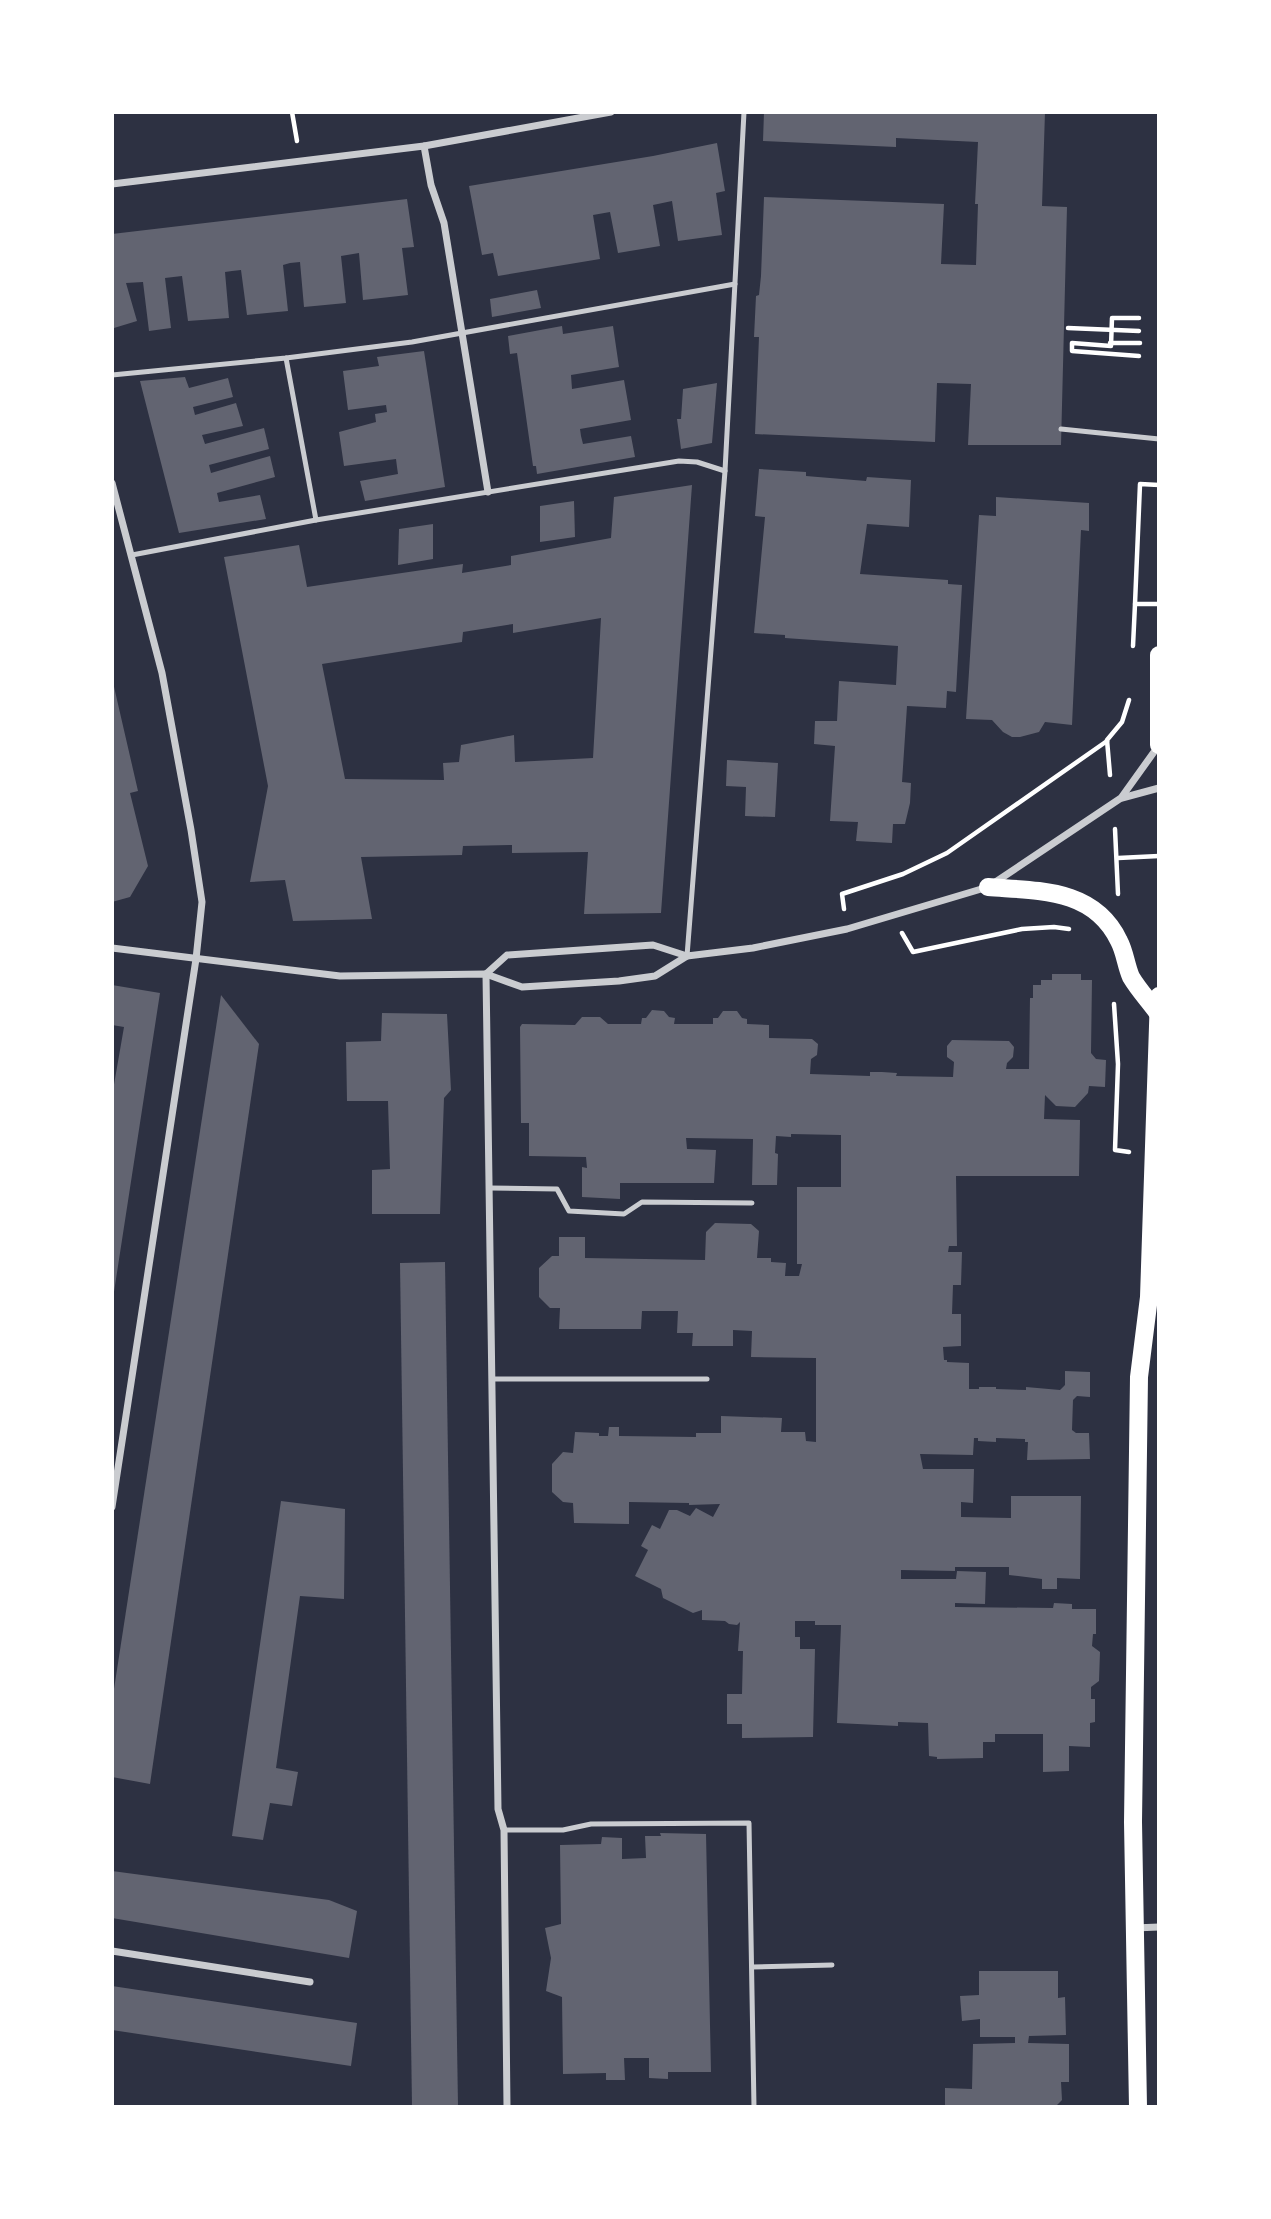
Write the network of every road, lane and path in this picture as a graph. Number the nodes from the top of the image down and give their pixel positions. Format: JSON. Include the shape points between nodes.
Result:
{"nodes":[{"id":1,"x":611,"y":112,"type":"edge"},
{"id":2,"x":744,"y":112,"type":"edge"},
{"id":3,"x":424,"y":146,"type":"junction"},
{"id":4,"x":112,"y":184,"type":"edge"},
{"id":5,"x":735,"y":284,"type":"junction"},
{"id":6,"x":1139,"y":318,"type":"dead end"},
{"id":7,"x":1068,"y":328,"type":"dead end"},
{"id":8,"x":1111,"y":330,"type":"junction"},
{"id":9,"x":1139,"y":331,"type":"dead end"},
{"id":10,"x":464,"y":334,"type":"junction"},
{"id":11,"x":1110,"y":343,"type":"junction"},
{"id":12,"x":1140,"y":343,"type":"dead end"},
{"id":13,"x":1139,"y":356,"type":"dead end"},
{"id":14,"x":286,"y":358,"type":"junction"},
{"id":15,"x":112,"y":375,"type":"edge"},
{"id":16,"x":1061,"y":429,"type":"dead end"},
{"id":17,"x":1159,"y":439,"type":"edge"},
{"id":18,"x":725,"y":471,"type":"junction"},
{"id":19,"x":112,"y":483,"type":"edge"},
{"id":20,"x":1159,"y":485,"type":"edge"},
{"id":21,"x":488,"y":492,"type":"junction"},
{"id":22,"x":316,"y":520,"type":"junction"},
{"id":23,"x":132,"y":555,"type":"junction"},
{"id":24,"x":1135,"y":604,"type":"junction"},
{"id":25,"x":1159,"y":604,"type":"edge"},
{"id":26,"x":1133,"y":652,"type":"dead end"},
{"id":27,"x":1159,"y":655,"type":"edge"},
{"id":28,"x":1130,"y":690,"type":"dead end"},
{"id":29,"x":1107,"y":740,"type":"junction"},
{"id":30,"x":1159,"y":745,"type":"edge"},
{"id":31,"x":1108,"y":752,"type":"dead end"},
{"id":32,"x":1159,"y":788,"type":"edge"},
{"id":33,"x":1121,"y":798,"type":"junction"},
{"id":34,"x":1117,"y":849,"type":"dead end"},
{"id":35,"x":1159,"y":856,"type":"edge"},
{"id":36,"x":1118,"y":858,"type":"junction"},
{"id":37,"x":988,"y":887,"type":"junction"},
{"id":38,"x":842,"y":894,"type":"dead end"},
{"id":39,"x":1110,"y":900,"type":"dead end"},
{"id":40,"x":1073,"y":930,"type":"dead end"},
{"id":41,"x":112,"y":948,"type":"edge"},
{"id":42,"x":913,"y":952,"type":"dead end"},
{"id":43,"x":687,"y":956,"type":"junction"},
{"id":44,"x":196,"y":958,"type":"junction"},
{"id":45,"x":486,"y":974,"type":"junction"},
{"id":46,"x":1113,"y":996,"type":"dead end"},
{"id":47,"x":1158,"y":1004,"type":"edge"},
{"id":48,"x":1115,"y":1150,"type":"dead end"},
{"id":49,"x":490,"y":1188,"type":"junction"},
{"id":50,"x":752,"y":1203,"type":"dead end"},
{"id":51,"x":492,"y":1378,"type":"junction"},
{"id":52,"x":708,"y":1379,"type":"dead end"},
{"id":53,"x":112,"y":1507,"type":"edge"},
{"id":54,"x":504,"y":1830,"type":"junction"},
{"id":55,"x":1159,"y":1927,"type":"edge"},
{"id":56,"x":1134,"y":1928,"type":"junction"},
{"id":57,"x":112,"y":1951,"type":"edge"},
{"id":58,"x":832,"y":1965,"type":"dead end"},
{"id":59,"x":752,"y":1966,"type":"junction"},
{"id":60,"x":310,"y":1982,"type":"dead end"},
{"id":61,"x":507,"y":2107,"type":"edge"},
{"id":62,"x":754,"y":2107,"type":"edge"},
{"id":63,"x":1138,"y":2107,"type":"edge"}],
"edges":[{"from":1,"to":3,"type":"street"},
{"from":2,"to":5,"type":"lane"},
{"from":3,"to":4,"type":"street"},
{"from":3,"to":10,"type":"street","via":[[430,186],[444,223]]},
{"from":5,"to":10,"type":"lane"},
{"from":5,"to":18,"type":"lane"},
{"from":6,"to":8,"type":"path","via":[[1112,318]]},
{"from":7,"to":8,"type":"path"},
{"from":8,"to":9,"type":"path"},
{"from":8,"to":11,"type":"path"},
{"from":10,"to":14,"type":"lane"},
{"from":10,"to":21,"type":"street"},
{"from":11,"to":12,"type":"path"},
{"from":11,"to":13,"type":"path","via":[[1072,344],[1072,351]]},
{"from":14,"to":15,"type":"lane"},
{"from":14,"to":22,"type":"lane"},
{"from":16,"to":17,"type":"lane"},
{"from":18,"to":21,"type":"lane","via":[[679,461]]},
{"from":18,"to":43,"type":"lane"},
{"from":19,"to":23,"type":"street"},
{"from":20,"to":24,"type":"path","via":[[1140,484]]},
{"from":21,"to":22,"type":"lane"},
{"from":22,"to":23,"type":"lane"},
{"from":23,"to":44,"type":"street","via":[[162,673],[200,884]]},
{"from":24,"to":25,"type":"path"},
{"from":24,"to":26,"type":"path"},
{"from":27,"to":30,"type":"main road"},
{"from":28,"to":29,"type":"path","via":[[1122,722]]},
{"from":29,"to":31,"type":"path"},
{"from":29,"to":38,"type":"path","via":[[947,853],[903,874]]},
{"from":30,"to":33,"type":"street"},
{"from":32,"to":33,"type":"street"},
{"from":33,"to":37,"type":"street"},
{"from":34,"to":36,"type":"path"},
{"from":35,"to":36,"type":"path"},
{"from":36,"to":39,"type":"path","via":[[1119,894]]},
{"from":37,"to":43,"type":"street","via":[[848,929]]},
{"from":37,"to":47,"type":"main road","via":[[1057,893],[1090,906],[1120,942],[1132,977]]},
{"from":40,"to":42,"type":"path","via":[[1023,929]]},
{"from":41,"to":44,"type":"street"},
{"from":43,"to":45,"type":"street","via":[[656,976],[619,981],[522,987]]},
{"from":43,"to":45,"type":"street","via":[[653,945],[507,956]]},
{"from":44,"to":45,"type":"street","via":[[340,976]]},
{"from":44,"to":53,"type":"street"},
{"from":45,"to":49,"type":"street"},
{"from":46,"to":48,"type":"path","via":[[1118,1064]]},
{"from":47,"to":56,"type":"main road","via":[[1149,1297],[1139,1377]]},
{"from":49,"to":50,"type":"lane","via":[[557,1189],[569,1212],[624,1214],[642,1202]]},
{"from":49,"to":51,"type":"street"},
{"from":51,"to":52,"type":"lane"},
{"from":51,"to":54,"type":"street","via":[[498,1809]]},
{"from":54,"to":59,"type":"lane","via":[[563,1830],[591,1824],[749,1823]]},
{"from":54,"to":61,"type":"street"},
{"from":55,"to":56,"type":"street"},
{"from":56,"to":63,"type":"main road"},
{"from":57,"to":60,"type":"street"},
{"from":58,"to":59,"type":"lane"},
{"from":59,"to":62,"type":"lane"}]}
